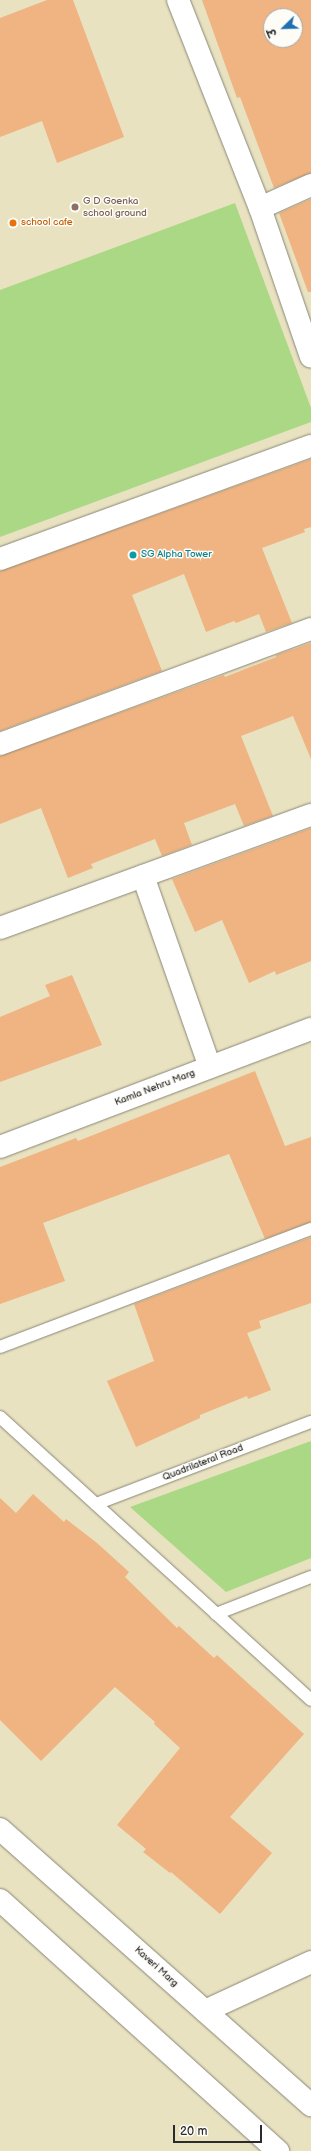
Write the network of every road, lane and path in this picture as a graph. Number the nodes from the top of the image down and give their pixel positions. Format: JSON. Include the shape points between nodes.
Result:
{"nodes":[{"id":1,"x":178,"y":0,"type":"edge"},
{"id":2,"x":311,"y":185,"type":"edge"},
{"id":3,"x":260,"y":208,"type":"junction"},
{"id":4,"x":311,"y":357,"type":"edge"},
{"id":5,"x":311,"y":446,"type":"edge"},
{"id":6,"x":0,"y":560,"type":"edge"},
{"id":7,"x":311,"y":629,"type":"edge"},
{"id":8,"x":0,"y":744,"type":"edge"},
{"id":9,"x":311,"y":815,"type":"edge"},
{"id":10,"x":144,"y":876,"type":"junction"},
{"id":11,"x":0,"y":928,"type":"edge"},
{"id":12,"x":311,"y":1029,"type":"edge"},
{"id":13,"x":210,"y":1067,"type":"junction"},
{"id":14,"x":0,"y":1147,"type":"edge"},
{"id":15,"x":311,"y":1230,"type":"edge"},
{"id":16,"x":0,"y":1347,"type":"edge"},
{"id":17,"x":0,"y":1417,"type":"edge"},
{"id":18,"x":311,"y":1422,"type":"edge"},
{"id":19,"x":96,"y":1504,"type":"junction"},
{"id":20,"x":311,"y":1577,"type":"edge"},
{"id":21,"x":216,"y":1614,"type":"junction"},
{"id":22,"x":311,"y":1700,"type":"edge"},
{"id":23,"x":0,"y":1829,"type":"edge"},
{"id":24,"x":0,"y":1900,"type":"edge"},
{"id":25,"x":311,"y":1962,"type":"edge"},
{"id":26,"x":206,"y":2011,"type":"junction"},
{"id":27,"x":311,"y":2105,"type":"edge"},
{"id":28,"x":278,"y":2151,"type":"edge"}],
"edges":[{"from":1,"to":3,"type":"street"},
{"from":2,"to":3,"type":"street"},
{"from":3,"to":4,"type":"street"},
{"from":5,"to":6,"type":"street"},
{"from":7,"to":8,"type":"street"},
{"from":9,"to":10,"type":"street"},
{"from":10,"to":11,"type":"street"},
{"from":10,"to":13,"type":"street"},
{"from":12,"to":13,"type":"street","name":"Kamla Nehru Marg"},
{"from":13,"to":14,"type":"street","name":"Kamla Nehru Marg"},
{"from":15,"to":16,"type":"lane"},
{"from":17,"to":19,"type":"lane"},
{"from":18,"to":19,"type":"lane","name":"Quadrilateral Road"},
{"from":19,"to":21,"type":"lane"},
{"from":20,"to":21,"type":"lane"},
{"from":21,"to":22,"type":"lane"},
{"from":23,"to":26,"type":"street","name":"Kaveri Marg"},
{"from":24,"to":28,"type":"street"},
{"from":25,"to":26,"type":"street"},
{"from":26,"to":27,"type":"street","name":"Kaveri Marg"}]}
